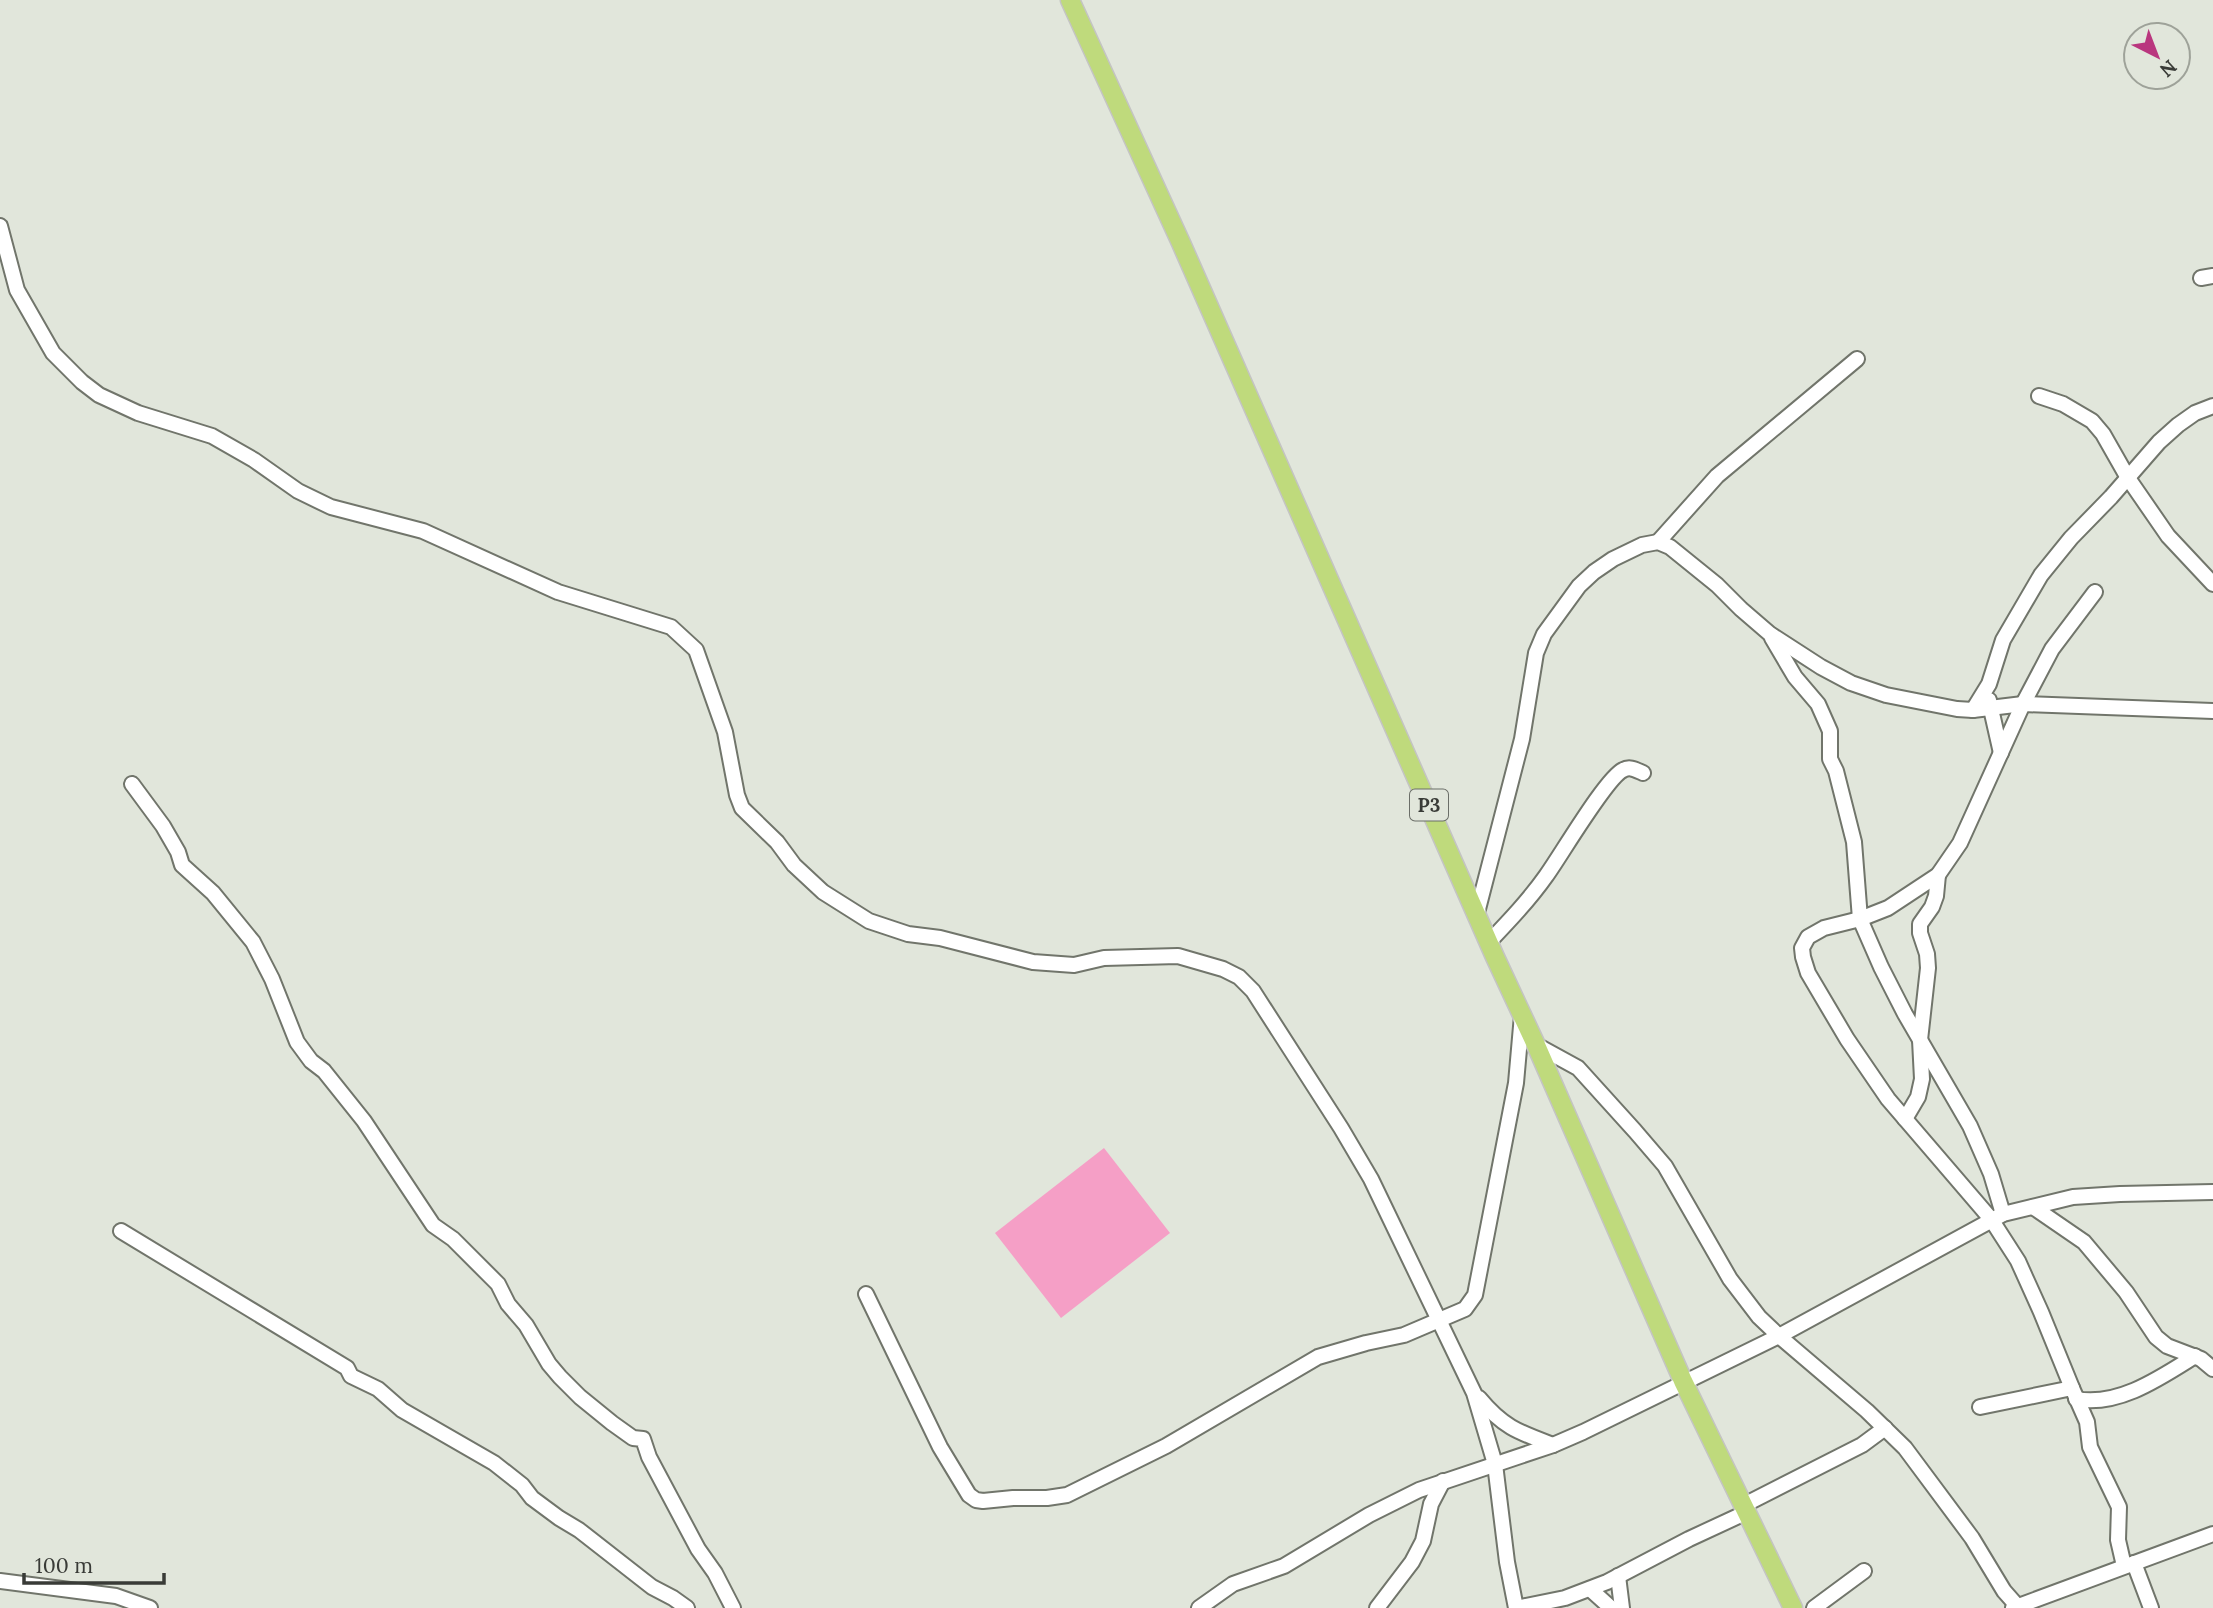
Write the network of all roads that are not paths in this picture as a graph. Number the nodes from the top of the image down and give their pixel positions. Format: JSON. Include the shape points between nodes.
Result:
{"nodes":[{"id":1,"x":1070,"y":0,"type":"edge"},
{"id":2,"x":0,"y":226,"type":"edge"},
{"id":3,"x":1857,"y":359,"type":"dead end"},
{"id":4,"x":2039,"y":396,"type":"dead end"},
{"id":5,"x":2213,"y":406,"type":"edge"},
{"id":6,"x":2128,"y":478,"type":"junction"},
{"id":7,"x":1658,"y":542,"type":"junction"},
{"id":8,"x":2213,"y":584,"type":"edge"},
{"id":9,"x":2095,"y":592,"type":"dead end"},
{"id":10,"x":1770,"y":634,"type":"junction"},
{"id":11,"x":1989,"y":684,"type":"junction"},
{"id":12,"x":2023,"y":704,"type":"junction"},
{"id":13,"x":1990,"y":708,"type":"junction"},
{"id":14,"x":1973,"y":710,"type":"junction"},
{"id":15,"x":2213,"y":711,"type":"edge"},
{"id":16,"x":2001,"y":753,"type":"junction"},
{"id":17,"x":1643,"y":774,"type":"dead end"},
{"id":18,"x":132,"y":784,"type":"dead end"},
{"id":19,"x":1938,"y":874,"type":"junction"},
{"id":20,"x":1477,"y":913,"type":"junction"},
{"id":21,"x":1860,"y":919,"type":"junction"},
{"id":22,"x":1489,"y":942,"type":"junction"},
{"id":23,"x":1522,"y":1015,"type":"junction"},
{"id":24,"x":1920,"y":1040,"type":"junction"},
{"id":25,"x":1536,"y":1045,"type":"junction"},
{"id":26,"x":1905,"y":1119,"type":"junction"},
{"id":27,"x":2213,"y":1192,"type":"edge"},
{"id":28,"x":2033,"y":1207,"type":"junction"},
{"id":29,"x":1997,"y":1217,"type":"junction"},
{"id":30,"x":121,"y":1231,"type":"dead end"},
{"id":31,"x":866,"y":1294,"type":"dead end"},
{"id":32,"x":1438,"y":1321,"type":"junction"},
{"id":33,"x":1779,"y":1336,"type":"junction"},
{"id":34,"x":2195,"y":1356,"type":"junction"},
{"id":35,"x":2213,"y":1368,"type":"edge"},
{"id":36,"x":1683,"y":1381,"type":"junction"},
{"id":37,"x":1474,"y":1393,"type":"junction"},
{"id":38,"x":2074,"y":1394,"type":"junction"},
{"id":39,"x":1980,"y":1407,"type":"dead end"},
{"id":40,"x":1885,"y":1428,"type":"junction"},
{"id":41,"x":1553,"y":1445,"type":"junction"},
{"id":42,"x":1495,"y":1464,"type":"junction"},
{"id":43,"x":1443,"y":1481,"type":"junction"},
{"id":44,"x":1744,"y":1509,"type":"junction"},
{"id":45,"x":2213,"y":1534,"type":"edge"},
{"id":46,"x":2129,"y":1564,"type":"junction"},
{"id":47,"x":1864,"y":1571,"type":"dead end"},
{"id":48,"x":1618,"y":1576,"type":"junction"},
{"id":49,"x":0,"y":1581,"type":"edge"},
{"id":50,"x":1590,"y":1589,"type":"junction"},
{"id":51,"x":2016,"y":1607,"type":"edge"},
{"id":52,"x":150,"y":1608,"type":"edge"},
{"id":53,"x":688,"y":1608,"type":"edge"},
{"id":54,"x":733,"y":1608,"type":"edge"},
{"id":55,"x":1199,"y":1608,"type":"edge"},
{"id":56,"x":1377,"y":1608,"type":"edge"},
{"id":57,"x":1517,"y":1608,"type":"edge"},
{"id":58,"x":1611,"y":1608,"type":"edge"},
{"id":59,"x":1622,"y":1608,"type":"edge"},
{"id":60,"x":1793,"y":1608,"type":"edge"},
{"id":61,"x":1815,"y":1608,"type":"edge"},
{"id":62,"x":2151,"y":1608,"type":"edge"}],
"edges":[{"from":1,"to":20,"type":"main road","number":"P3"},
{"from":2,"to":32,"type":"street","via":[[17,290],[53,353],[99,395],[138,413],[212,436],[331,507],[423,531],[558,592],[671,627],[696,650],[725,732],[742,808],[823,892],[869,922],[1033,962],[1074,965],[1104,958],[1178,956],[1239,977],[1253,991],[1371,1179]]},
{"from":3,"to":7,"type":"street","via":[[1717,476]]},
{"from":4,"to":6,"type":"street","via":[[2092,421]]},
{"from":5,"to":6,"type":"street","via":[[2178,425]]},
{"from":6,"to":8,"type":"street","via":[[2168,536]]},
{"from":6,"to":11,"type":"street","via":[[2041,575],[2003,640]]},
{"from":7,"to":10,"type":"street","via":[[1717,585]]},
{"from":7,"to":20,"type":"street","via":[[1612,559],[1594,572],[1578,586],[1544,634]]},
{"from":9,"to":12,"type":"street","via":[[2052,649]]},
{"from":10,"to":14,"type":"street","via":[[1851,683],[1886,695]]},
{"from":10,"to":21,"type":"street","via":[[1795,677],[1818,704],[1830,731],[1830,760],[1854,842]]},
{"from":11,"to":13,"type":"street"},
{"from":11,"to":14,"type":"street"},
{"from":12,"to":13,"type":"street"},
{"from":12,"to":15,"type":"street"},
{"from":12,"to":16,"type":"street"},
{"from":13,"to":14,"type":"street"},
{"from":13,"to":16,"type":"street"},
{"from":16,"to":19,"type":"street","via":[[1960,843]]},
{"from":17,"to":22,"type":"street","via":[[1629,768],[1617,774],[1545,878]]},
{"from":18,"to":54,"type":"street","via":[[163,826],[182,866],[213,894],[253,942],[297,1042],[364,1121],[433,1225],[498,1284],[560,1377],[612,1423],[633,1438],[643,1439]]},
{"from":19,"to":21,"type":"street","via":[[1888,908]]},
{"from":19,"to":24,"type":"street","via":[[1936,896],[1920,924],[1928,968]]},
{"from":20,"to":22,"type":"main road","number":"P3"},
{"from":21,"to":24,"type":"street"},
{"from":21,"to":26,"type":"street","via":[[1808,937],[1802,957],[1847,1040]]},
{"from":22,"to":23,"type":"main road","number":"P3"},
{"from":23,"to":25,"type":"main road","number":"P3"},
{"from":23,"to":32,"type":"street","via":[[1516,1083],[1475,1294],[1465,1309]]},
{"from":24,"to":26,"type":"street","via":[[1922,1079]]},
{"from":24,"to":29,"type":"street","via":[[1970,1126],[1991,1174]]},
{"from":25,"to":33,"type":"street","via":[[1578,1068],[1665,1166],[1730,1279]]},
{"from":25,"to":36,"type":"main road","number":"P3"},
{"from":26,"to":29,"type":"street"},
{"from":27,"to":28,"type":"street","via":[[2073,1197]]},
{"from":28,"to":29,"type":"street"},
{"from":28,"to":34,"type":"street","via":[[2084,1242],[2156,1337],[2166,1346]]},
{"from":29,"to":33,"type":"street"},
{"from":29,"to":38,"type":"street"},
{"from":30,"to":53,"type":"street","via":[[347,1368],[351,1376],[378,1389],[402,1410],[494,1463],[550,1512]]},
{"from":31,"to":32,"type":"street","via":[[952,1469],[969,1495],[983,1501],[1067,1495],[1166,1446],[1318,1357],[1404,1335]]},
{"from":32,"to":37,"type":"street"},
{"from":33,"to":36,"type":"street"},
{"from":33,"to":40,"type":"street"},
{"from":34,"to":35,"type":"street"},
{"from":34,"to":38,"type":"street","via":[[2129,1392],[2095,1402]]},
{"from":36,"to":41,"type":"street"},
{"from":36,"to":44,"type":"main road","number":"P3"},
{"from":37,"to":41,"type":"street","via":[[1495,1418]]},
{"from":37,"to":42,"type":"street"},
{"from":38,"to":39,"type":"street"},
{"from":38,"to":46,"type":"street","via":[[2087,1422],[2090,1447],[2119,1507],[2118,1540]]},
{"from":40,"to":44,"type":"street"},
{"from":40,"to":51,"type":"street","via":[[1972,1538]]},
{"from":41,"to":42,"type":"street"},
{"from":42,"to":43,"type":"street"},
{"from":42,"to":57,"type":"street"},
{"from":43,"to":55,"type":"street","via":[[1370,1515],[1284,1566],[1233,1584]]},
{"from":43,"to":56,"type":"street","via":[[1431,1504],[1423,1541]]},
{"from":44,"to":48,"type":"street"},
{"from":44,"to":60,"type":"main road","number":"P3"},
{"from":45,"to":46,"type":"street"},
{"from":46,"to":51,"type":"street"},
{"from":46,"to":62,"type":"street"},
{"from":47,"to":61,"type":"street"},
{"from":48,"to":50,"type":"street"},
{"from":48,"to":59,"type":"street"},
{"from":49,"to":52,"type":"street","via":[[116,1596]]},
{"from":50,"to":57,"type":"street"},
{"from":50,"to":58,"type":"street"}]}
